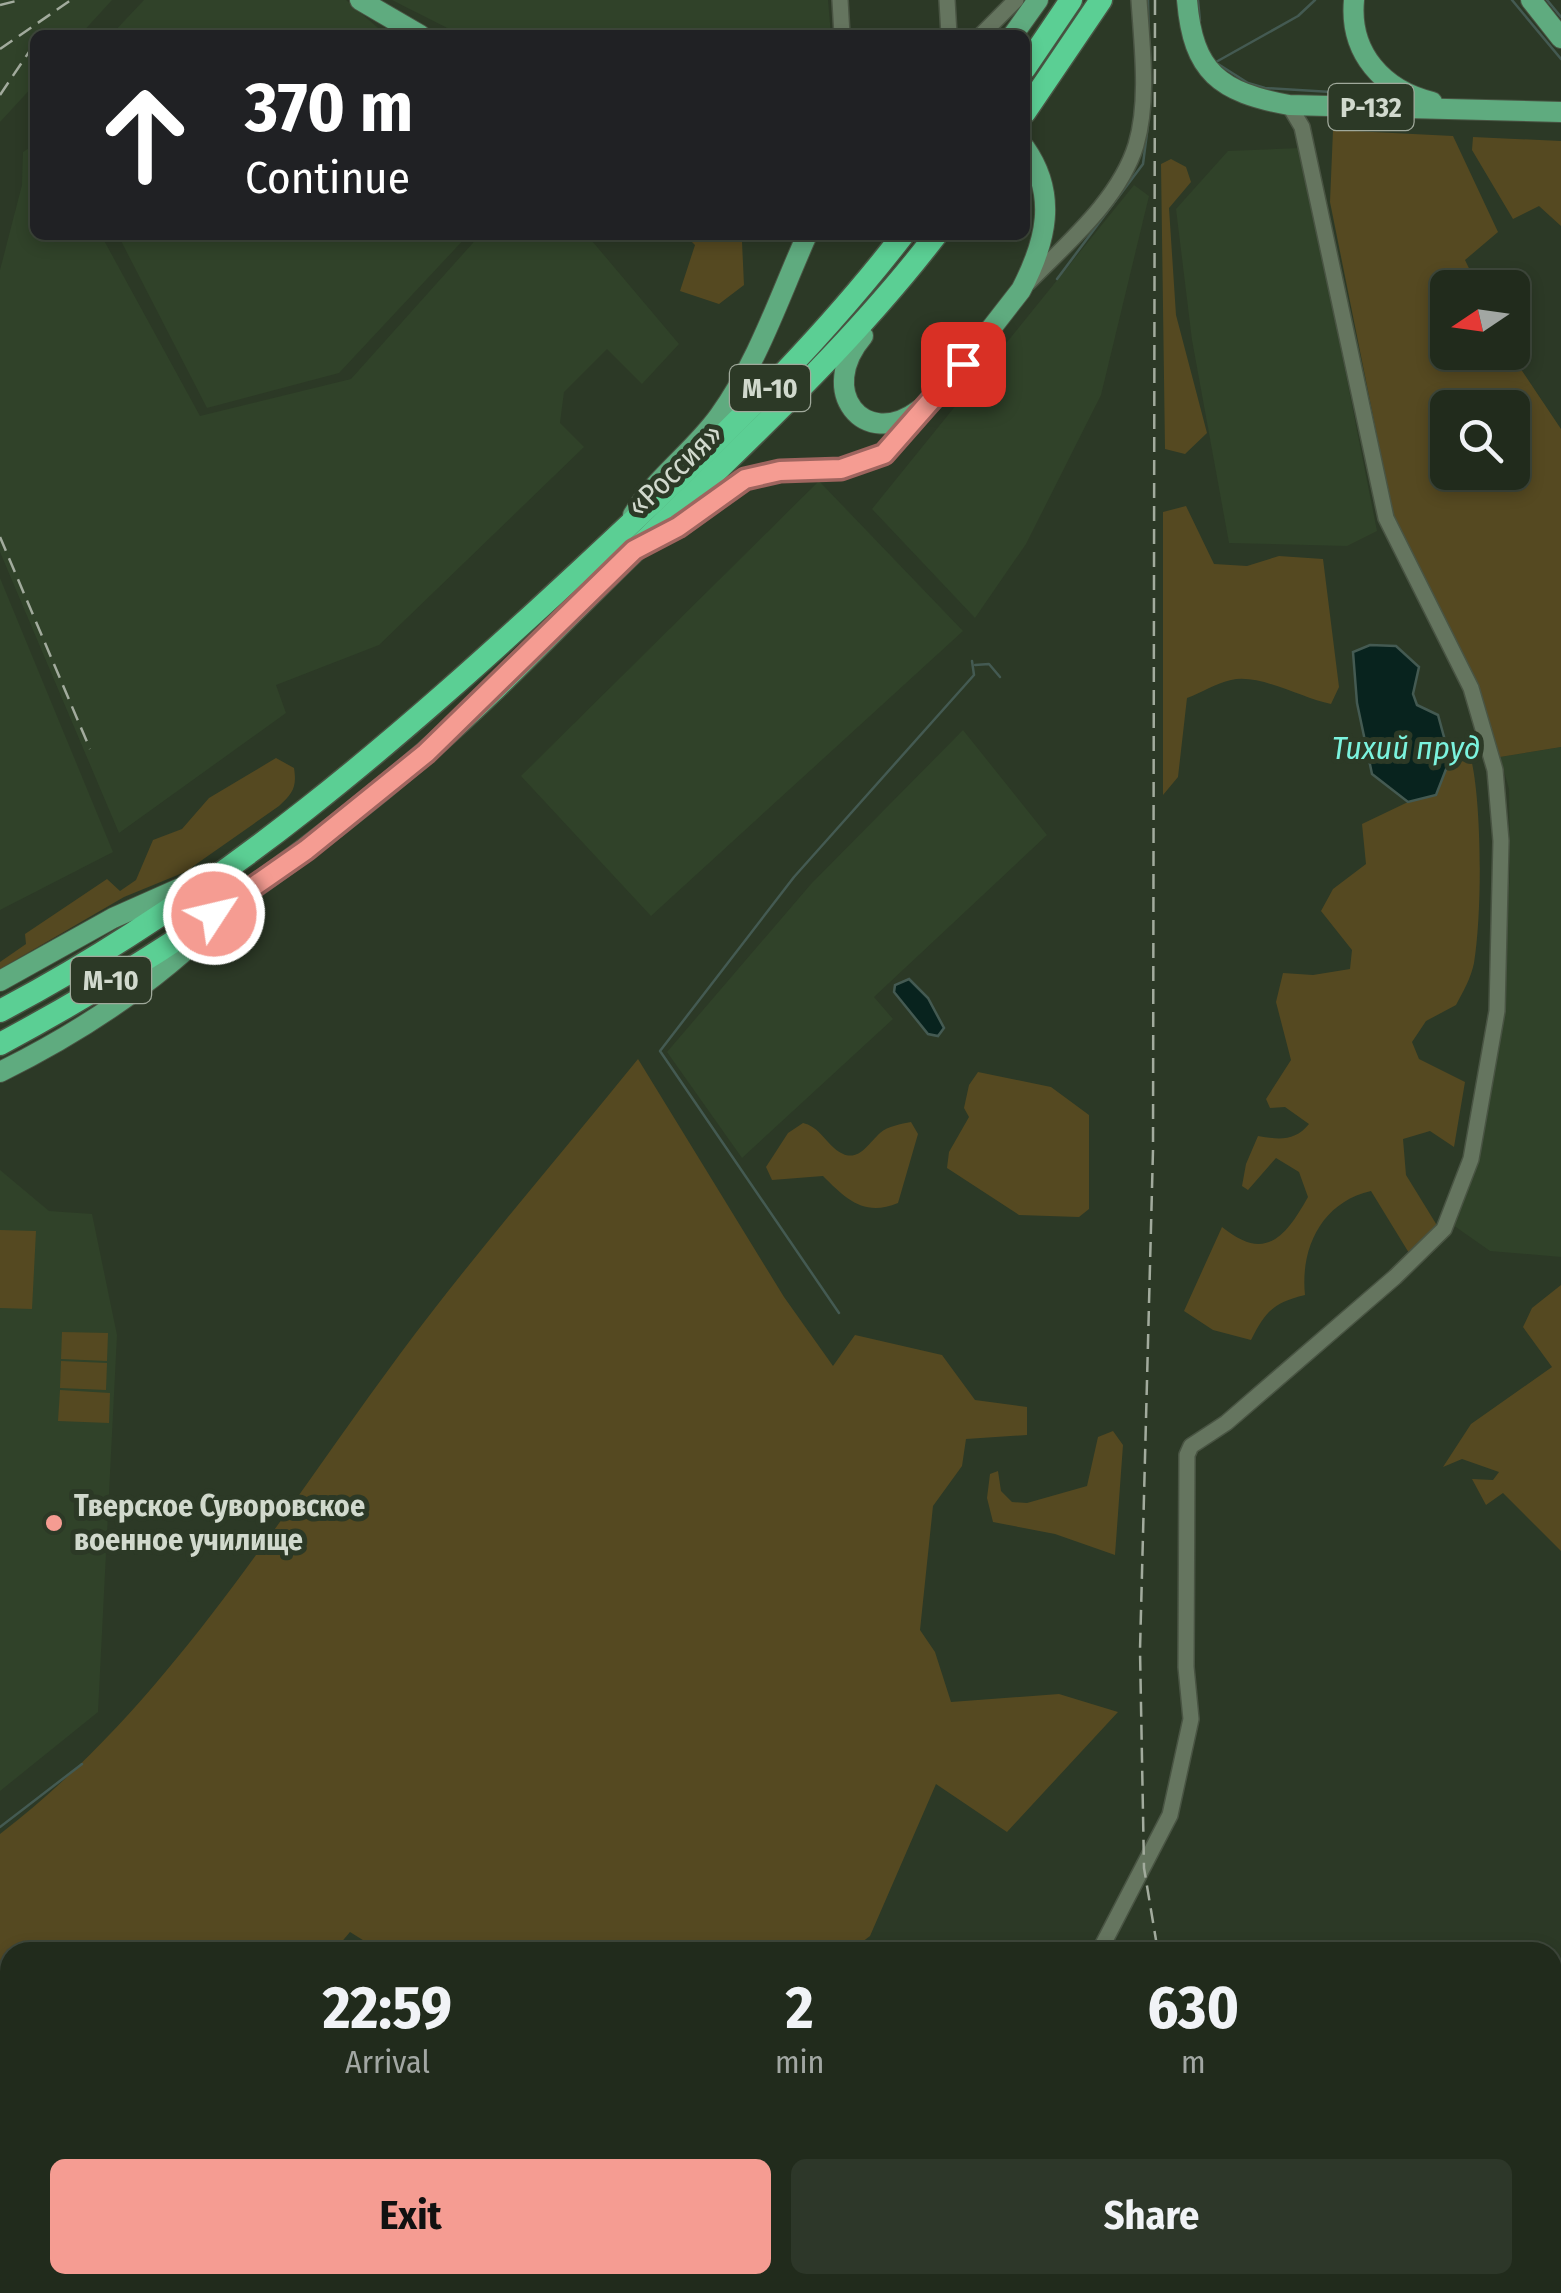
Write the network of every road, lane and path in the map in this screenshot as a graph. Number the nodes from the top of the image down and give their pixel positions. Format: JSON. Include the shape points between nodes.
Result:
{"nodes":[{"id":1,"x":360,"y":0,"type":"edge"},
{"id":2,"x":840,"y":0,"type":"edge"},
{"id":3,"x":947,"y":0,"type":"edge"},
{"id":4,"x":1016,"y":0,"type":"edge"},
{"id":5,"x":1038,"y":0,"type":"edge"},
{"id":6,"x":1071,"y":0,"type":"edge"},
{"id":7,"x":1101,"y":0,"type":"edge"},
{"id":8,"x":1139,"y":0,"type":"edge"},
{"id":9,"x":1187,"y":0,"type":"edge"},
{"id":10,"x":1354,"y":0,"type":"edge"},
{"id":11,"x":1531,"y":0,"type":"edge"},
{"id":12,"x":411,"y":30,"type":"edge"},
{"id":13,"x":842,"y":30,"type":"edge"},
{"id":14,"x":948,"y":30,"type":"edge"},
{"id":15,"x":985,"y":30,"type":"edge"},
{"id":16,"x":1017,"y":30,"type":"edge"},
{"id":17,"x":1561,"y":38,"type":"edge"},
{"id":18,"x":1030,"y":61,"type":"edge"},
{"id":19,"x":1030,"y":105,"type":"edge"},
{"id":20,"x":1289,"y":105,"type":"junction"},
{"id":21,"x":1459,"y":107,"type":"junction"},
{"id":22,"x":1561,"y":112,"type":"edge"},
{"id":23,"x":1030,"y":157,"type":"edge"},
{"id":24,"x":805,"y":240,"type":"edge"},
{"id":25,"x":900,"y":240,"type":"edge"},
{"id":26,"x":932,"y":240,"type":"edge"},
{"id":27,"x":903,"y":274,"type":"junction"},
{"id":28,"x":1022,"y":290,"type":"junction"},
{"id":29,"x":944,"y":390,"type":"junction"},
{"id":30,"x":629,"y":540,"type":"junction"},
{"id":31,"x":232,"y":866,"type":"junction"},
{"id":32,"x":249,"y":890,"type":"junction"},
{"id":33,"x":0,"y":981,"type":"edge"},
{"id":34,"x":0,"y":1011,"type":"edge"},
{"id":35,"x":3,"y":1042,"type":"edge"},
{"id":36,"x":0,"y":1072,"type":"edge"},
{"id":37,"x":1104,"y":1942,"type":"edge"}],
"edges":[{"from":1,"to":12,"type":"main road"},
{"from":2,"to":13,"type":"street"},
{"from":3,"to":14,"type":"street"},
{"from":4,"to":15,"type":"street"},
{"from":5,"to":16,"type":"main road"},
{"from":6,"to":18,"type":"highway"},
{"from":7,"to":19,"type":"highway"},
{"from":8,"to":28,"type":"street","via":[[1140,128],[1128,164],[1085,224]]},
{"from":9,"to":20,"type":"main road","via":[[1197,51],[1217,80],[1243,95]]},
{"from":10,"to":21,"type":"main road","via":[[1359,44],[1377,73],[1402,92]]},
{"from":11,"to":17,"type":"main road"},
{"from":20,"to":21,"type":"main road","number":"Р-132"},
{"from":20,"to":37,"type":"street","via":[[1302,127],[1386,518],[1471,688],[1495,770],[1497,1011],[1471,1159],[1444,1228],[1187,1455],[1191,1719],[1170,1815]]},
{"from":21,"to":22,"type":"main road","number":"Р-132"},
{"from":23,"to":28,"type":"main road","via":[[1047,212]]},
{"from":24,"to":30,"type":"main road","via":[[740,385],[700,439],[647,492]]},
{"from":25,"to":30,"type":"highway","name":"«Россия»","number":"М-10"},
{"from":26,"to":27,"type":"highway","name":"«Россия»","number":"М-10"},
{"from":27,"to":29,"type":"main road","via":[[894,301],[846,358],[844,396],[865,418],[894,423]]},
{"from":27,"to":30,"type":"highway","name":"«Россия»","number":"М-10","via":[[727,464]]},
{"from":28,"to":29,"type":"main road"},
{"from":29,"to":30,"type":"main road","via":[[884,454],[841,469],[745,479],[678,527]]},
{"from":30,"to":31,"type":"highway","name":"«Россия»","number":"М-10","via":[[407,731]]},
{"from":30,"to":32,"type":"highway","name":"«Россия»","number":"М-10","via":[[426,753]]},
{"from":31,"to":33,"type":"main road","via":[[113,918]]},
{"from":31,"to":34,"type":"highway","name":"«Россия»","number":"М-10"},
{"from":32,"to":35,"type":"highway","name":"«Россия»","number":"М-10"},
{"from":32,"to":36,"type":"main road","via":[[140,989]]}]}
